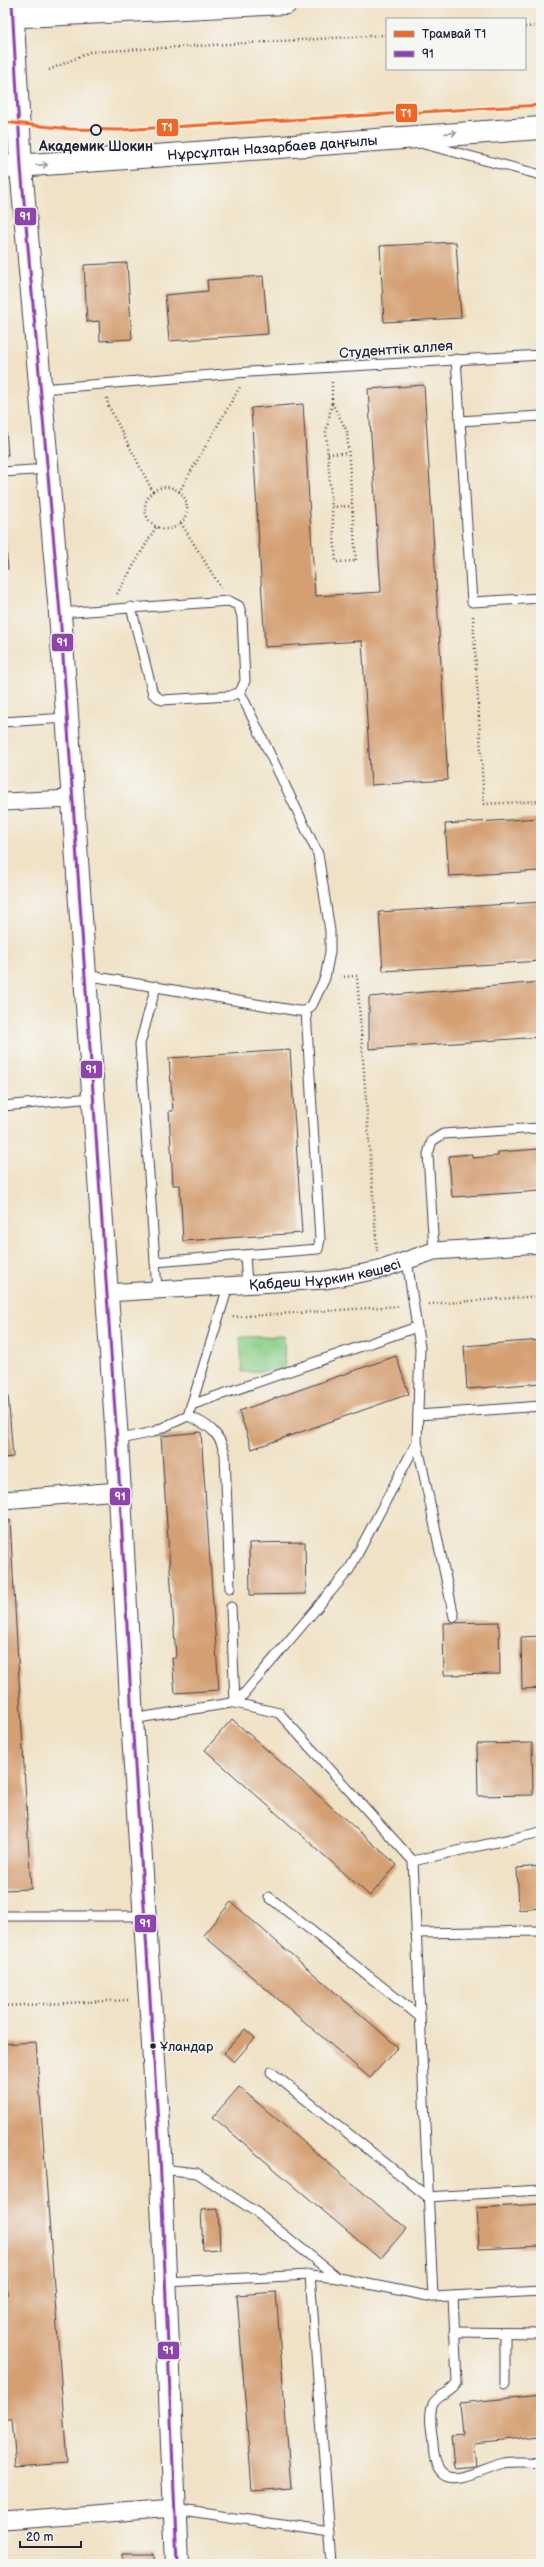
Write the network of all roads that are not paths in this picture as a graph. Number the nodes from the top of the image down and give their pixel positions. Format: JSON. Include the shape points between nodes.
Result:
{"nodes":[{"id":1,"x":286,"y":3,"type":"edge"},
{"id":2,"x":9,"y":12,"type":"edge"},
{"id":3,"x":541,"y":128,"type":"edge"},
{"id":4,"x":398,"y":137,"type":"junction"},
{"id":5,"x":12,"y":167,"type":"edge"},
{"id":6,"x":541,"y":175,"type":"edge"},
{"id":7,"x":541,"y":354,"type":"edge"},
{"id":8,"x":456,"y":359,"type":"junction"},
{"id":9,"x":41,"y":389,"type":"junction"},
{"id":10,"x":541,"y":416,"type":"edge"},
{"id":11,"x":460,"y":421,"type":"junction"},
{"id":12,"x":47,"y":469,"type":"junction"},
{"id":13,"x":3,"y":472,"type":"edge"},
{"id":14,"x":541,"y":598,"type":"edge"},
{"id":15,"x":131,"y":607,"type":"junction"},
{"id":16,"x":60,"y":613,"type":"junction"},
{"id":17,"x":240,"y":692,"type":"junction"},
{"id":18,"x":66,"y":718,"type":"junction"},
{"id":19,"x":3,"y":722,"type":"edge"},
{"id":20,"x":72,"y":799,"type":"junction"},
{"id":21,"x":3,"y":802,"type":"edge"},
{"id":22,"x":85,"y":975,"type":"junction"},
{"id":23,"x":156,"y":986,"type":"junction"},
{"id":24,"x":306,"y":1011,"type":"junction"},
{"id":25,"x":92,"y":1098,"type":"junction"},
{"id":26,"x":3,"y":1106,"type":"edge"},
{"id":27,"x":541,"y":1128,"type":"edge"},
{"id":28,"x":541,"y":1244,"type":"edge"},
{"id":29,"x":434,"y":1251,"type":"junction"},
{"id":30,"x":246,"y":1256,"type":"junction"},
{"id":31,"x":406,"y":1260,"type":"junction"},
{"id":32,"x":155,"y":1262,"type":"junction"},
{"id":33,"x":247,"y":1285,"type":"junction"},
{"id":34,"x":228,"y":1287,"type":"junction"},
{"id":35,"x":157,"y":1290,"type":"junction"},
{"id":36,"x":106,"y":1293,"type":"junction"},
{"id":37,"x":417,"y":1327,"type":"junction"},
{"id":38,"x":192,"y":1405,"type":"junction"},
{"id":39,"x":541,"y":1406,"type":"edge"},
{"id":40,"x":418,"y":1415,"type":"junction"},
{"id":41,"x":188,"y":1416,"type":"junction"},
{"id":42,"x":117,"y":1440,"type":"junction"},
{"id":43,"x":417,"y":1442,"type":"junction"},
{"id":44,"x":119,"y":1491,"type":"junction"},
{"id":45,"x":3,"y":1500,"type":"edge"},
{"id":46,"x":230,"y":1588,"type":"dead end"},
{"id":47,"x":231,"y":1606,"type":"dead end"},
{"id":48,"x":454,"y":1617,"type":"dead end"},
{"id":49,"x":235,"y":1703,"type":"junction"},
{"id":50,"x":132,"y":1719,"type":"junction"},
{"id":51,"x":541,"y":1832,"type":"edge"},
{"id":52,"x":413,"y":1861,"type":"junction"},
{"id":53,"x":269,"y":1897,"type":"dead end"},
{"id":54,"x":3,"y":1916,"type":"edge"},
{"id":55,"x":145,"y":1916,"type":"junction"},
{"id":56,"x":541,"y":1931,"type":"edge"},
{"id":57,"x":416,"y":1933,"type":"junction"},
{"id":58,"x":419,"y":2016,"type":"junction"},
{"id":59,"x":271,"y":2072,"type":"dead end"},
{"id":60,"x":160,"y":2169,"type":"junction"},
{"id":61,"x":541,"y":2190,"type":"edge"},
{"id":62,"x":428,"y":2197,"type":"junction"},
{"id":63,"x":310,"y":2275,"type":"junction"},
{"id":64,"x":338,"y":2278,"type":"junction"},
{"id":65,"x":165,"y":2282,"type":"junction"},
{"id":66,"x":541,"y":2291,"type":"edge"},
{"id":67,"x":453,"y":2296,"type":"junction"},
{"id":68,"x":433,"y":2297,"type":"junction"},
{"id":69,"x":454,"y":2332,"type":"junction"},
{"id":70,"x":505,"y":2333,"type":"junction"},
{"id":71,"x":541,"y":2333,"type":"edge"},
{"id":72,"x":505,"y":2384,"type":"dead end"},
{"id":73,"x":541,"y":2463,"type":"edge"},
{"id":74,"x":174,"y":2508,"type":"junction"},
{"id":75,"x":3,"y":2521,"type":"edge"},
{"id":76,"x":330,"y":2532,"type":"junction"},
{"id":77,"x":177,"y":2564,"type":"edge"},
{"id":78,"x":332,"y":2564,"type":"edge"}],
"edges":[{"from":1,"to":2,"type":"main road"},
{"from":2,"to":5,"type":"main road"},
{"from":4,"to":3,"type":"main road","name":"Нұрсұлтан Назарбаев даңғылы","one_way":true},
{"from":5,"to":4,"type":"main road","name":"Нұрсұлтан Назарбаев даңғылы","one_way":true},
{"from":4,"to":6,"type":"lane"},
{"from":5,"to":9,"type":"main road"},
{"from":7,"to":8,"type":"lane","name":"Студенттік аллея"},
{"from":8,"to":9,"type":"lane","name":"Студенттік аллея"},
{"from":8,"to":11,"type":"lane"},
{"from":9,"to":12,"type":"main road"},
{"from":10,"to":11,"type":"lane"},
{"from":11,"to":14,"type":"lane","via":[[472,602]]},
{"from":12,"to":13,"type":"lane"},
{"from":12,"to":16,"type":"main road"},
{"from":15,"to":16,"type":"lane"},
{"from":15,"to":17,"type":"lane","via":[[153,694],[162,700],[230,696]]},
{"from":15,"to":17,"type":"lane","via":[[229,600],[239,606],[246,681]]},
{"from":16,"to":18,"type":"main road"},
{"from":17,"to":24,"type":"lane","via":[[318,854],[330,931],[330,952],[325,978],[312,1005]]},
{"from":18,"to":19,"type":"lane"},
{"from":18,"to":20,"type":"main road"},
{"from":20,"to":21,"type":"street"},
{"from":20,"to":22,"type":"main road"},
{"from":22,"to":23,"type":"lane"},
{"from":22,"to":25,"type":"main road"},
{"from":23,"to":24,"type":"lane"},
{"from":23,"to":32,"type":"lane","via":[[140,1044]]},
{"from":24,"to":30,"type":"lane","via":[[320,1239],[318,1249]]},
{"from":25,"to":26,"type":"lane"},
{"from":25,"to":36,"type":"main road"},
{"from":27,"to":29,"type":"lane","via":[[442,1134],[432,1141],[428,1154]]},
{"from":28,"to":29,"type":"street","name":"Қабдеш Нұркин көшесі"},
{"from":29,"to":31,"type":"street","name":"Қабдеш Нұркин көшесі"},
{"from":30,"to":32,"type":"lane"},
{"from":30,"to":33,"type":"lane"},
{"from":31,"to":33,"type":"street","name":"Қабдеш Нұркин көшесі","via":[[379,1270],[326,1280]]},
{"from":31,"to":37,"type":"lane"},
{"from":32,"to":35,"type":"lane"},
{"from":33,"to":34,"type":"street","name":"Қабдеш Нұркин көшесі"},
{"from":34,"to":35,"type":"street","name":"Қабдеш Нұркин көшесі"},
{"from":34,"to":38,"type":"lane"},
{"from":35,"to":36,"type":"street","name":"Қабдеш Нұркин көшесі"},
{"from":36,"to":42,"type":"main road"},
{"from":37,"to":38,"type":"lane"},
{"from":37,"to":40,"type":"lane","via":[[420,1348]]},
{"from":38,"to":41,"type":"lane"},
{"from":39,"to":40,"type":"lane"},
{"from":40,"to":43,"type":"lane"},
{"from":41,"to":42,"type":"lane","via":[[153,1432]]},
{"from":41,"to":46,"type":"lane","via":[[203,1422],[216,1433],[225,1454]]},
{"from":42,"to":44,"type":"main road"},
{"from":43,"to":48,"type":"lane"},
{"from":43,"to":49,"type":"lane","via":[[349,1570]]},
{"from":44,"to":45,"type":"street"},
{"from":44,"to":50,"type":"main road"},
{"from":47,"to":49,"type":"lane"},
{"from":49,"to":50,"type":"lane"},
{"from":49,"to":52,"type":"lane","via":[[279,1713]]},
{"from":50,"to":55,"type":"main road"},
{"from":51,"to":52,"type":"lane"},
{"from":52,"to":57,"type":"lane"},
{"from":53,"to":58,"type":"lane"},
{"from":54,"to":55,"type":"lane"},
{"from":55,"to":60,"type":"main road"},
{"from":56,"to":57,"type":"lane"},
{"from":57,"to":58,"type":"lane"},
{"from":58,"to":62,"type":"lane"},
{"from":59,"to":62,"type":"lane"},
{"from":60,"to":64,"type":"lane","via":[[197,2174],[256,2212]]},
{"from":60,"to":65,"type":"main road"},
{"from":61,"to":62,"type":"lane"},
{"from":62,"to":68,"type":"lane"},
{"from":63,"to":64,"type":"lane"},
{"from":63,"to":65,"type":"lane"},
{"from":63,"to":76,"type":"lane"},
{"from":64,"to":68,"type":"lane"},
{"from":65,"to":74,"type":"main road"},
{"from":66,"to":67,"type":"lane"},
{"from":67,"to":68,"type":"lane"},
{"from":67,"to":69,"type":"lane"},
{"from":69,"to":70,"type":"lane"},
{"from":69,"to":73,"type":"lane","via":[[457,2383],[452,2391],[438,2397],[432,2406],[433,2454],[437,2469],[445,2476],[458,2479],[504,2463]]},
{"from":70,"to":71,"type":"lane"},
{"from":70,"to":72,"type":"lane"},
{"from":74,"to":75,"type":"street"},
{"from":74,"to":76,"type":"lane"},
{"from":74,"to":77,"type":"main road"},
{"from":76,"to":78,"type":"lane"}]}
